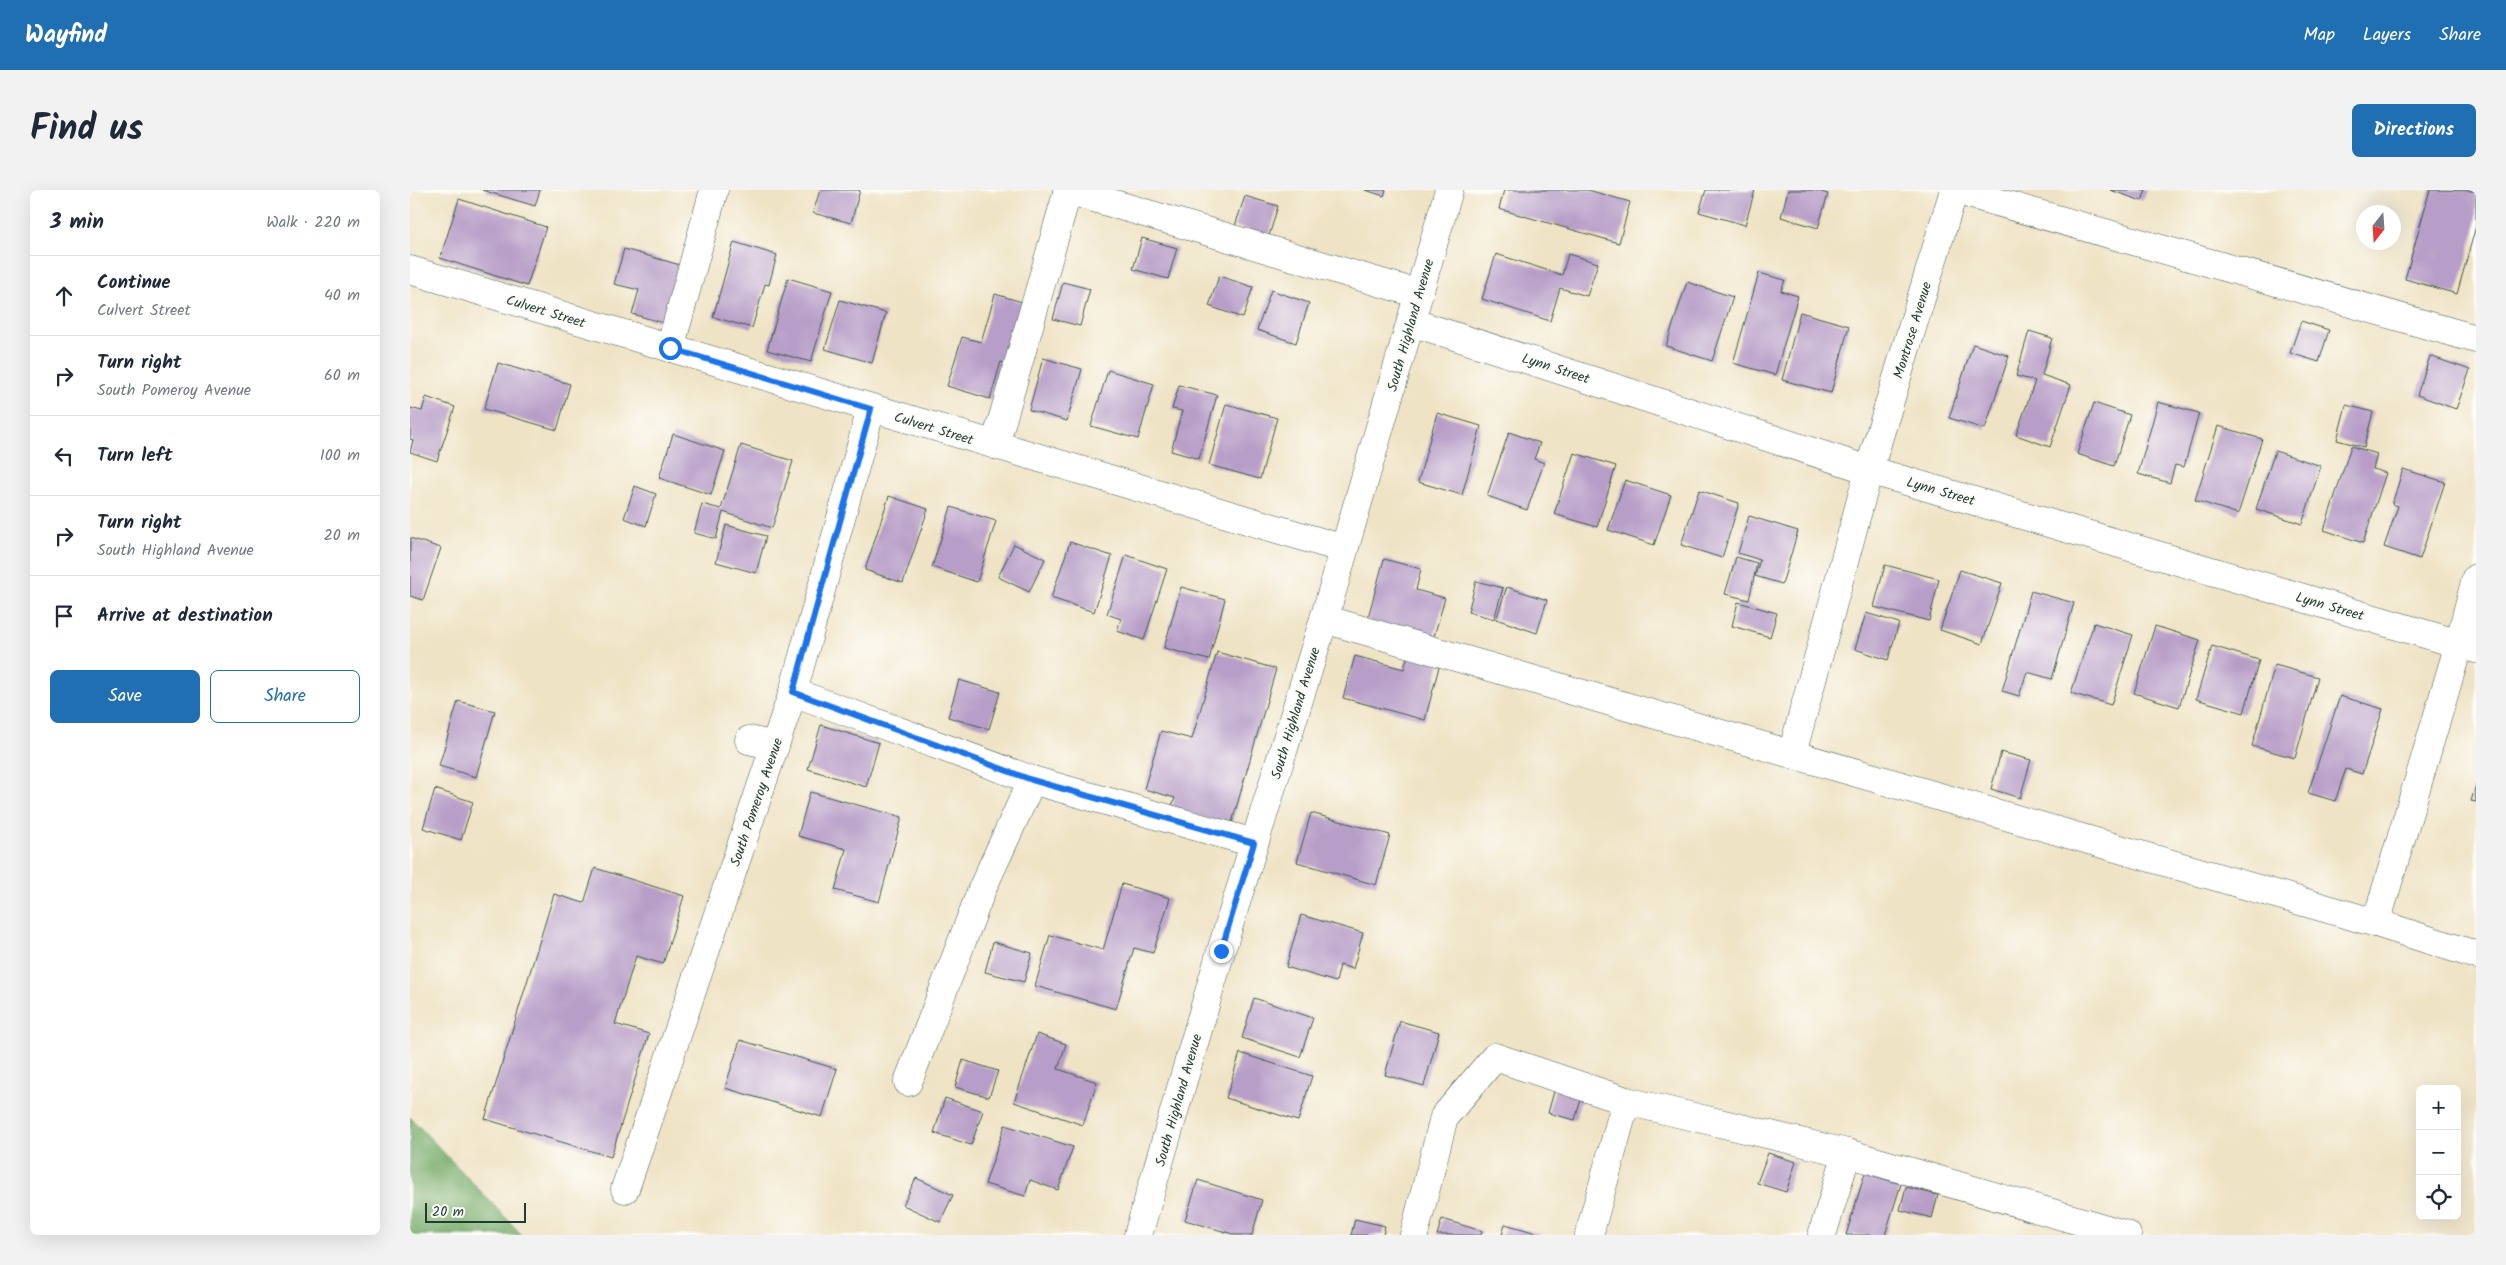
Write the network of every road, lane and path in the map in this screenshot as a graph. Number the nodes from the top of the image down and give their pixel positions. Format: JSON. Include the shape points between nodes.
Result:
{"nodes":[{"id":1,"x":714,"y":190,"type":"edge"},
{"id":2,"x":1068,"y":190,"type":"edge"},
{"id":3,"x":1449,"y":190,"type":"edge"},
{"id":4,"x":1954,"y":190,"type":"edge"},
{"id":5,"x":410,"y":270,"type":"edge"},
{"id":6,"x":1419,"y":294,"type":"junction"},
{"id":7,"x":1411,"y":322,"type":"junction"},
{"id":8,"x":2476,"y":339,"type":"edge"},
{"id":9,"x":670,"y":348,"type":"junction"},
{"id":10,"x":871,"y":409,"type":"junction"},
{"id":11,"x":995,"y":446,"type":"junction"},
{"id":12,"x":1869,"y":470,"type":"junction"},
{"id":13,"x":1344,"y":549,"type":"junction"},
{"id":14,"x":2476,"y":578,"type":"edge"},
{"id":15,"x":1324,"y":619,"type":"junction"},
{"id":16,"x":2467,"y":646,"type":"edge"},
{"id":17,"x":793,"y":692,"type":"junction"},
{"id":18,"x":1792,"y":754,"type":"junction"},
{"id":19,"x":1032,"y":780,"type":"junction"},
{"id":20,"x":1254,"y":843,"type":"junction"},
{"id":21,"x":2376,"y":923,"type":"junction"},
{"id":22,"x":2476,"y":955,"type":"edge"},
{"id":23,"x":908,"y":1082,"type":"dead end"},
{"id":24,"x":1626,"y":1101,"type":"junction"},
{"id":25,"x":1847,"y":1153,"type":"junction"},
{"id":26,"x":625,"y":1190,"type":"dead end"},
{"id":27,"x":1138,"y":1235,"type":"edge"},
{"id":28,"x":1414,"y":1235,"type":"edge"},
{"id":29,"x":1589,"y":1235,"type":"edge"},
{"id":30,"x":1822,"y":1235,"type":"edge"},
{"id":31,"x":2126,"y":1235,"type":"edge"}],
"edges":[{"from":1,"to":9,"type":"street"},
{"from":2,"to":6,"type":"street"},
{"from":2,"to":11,"type":"street"},
{"from":3,"to":6,"type":"street","name":"South Highland Avenue"},
{"from":4,"to":8,"type":"street"},
{"from":4,"to":12,"type":"street","name":"Montrose Avenue"},
{"from":5,"to":9,"type":"street","name":"Culvert Street"},
{"from":6,"to":7,"type":"street","name":"South Highland Avenue"},
{"from":7,"to":12,"type":"street","name":"Lynn Street"},
{"from":7,"to":13,"type":"street","name":"South Highland Avenue"},
{"from":9,"to":10,"type":"street","name":"Culvert Street"},
{"from":10,"to":11,"type":"street","name":"Culvert Street"},
{"from":10,"to":17,"type":"street","name":"South Pomeroy Avenue"},
{"from":11,"to":13,"type":"street","name":"Culvert Street"},
{"from":12,"to":16,"type":"street","name":"Lynn Street"},
{"from":12,"to":18,"type":"street","name":"Montrose Avenue"},
{"from":13,"to":15,"type":"street","name":"South Highland Avenue"},
{"from":14,"to":16,"type":"street"},
{"from":15,"to":18,"type":"street"},
{"from":15,"to":20,"type":"street","name":"South Highland Avenue"},
{"from":16,"to":21,"type":"street"},
{"from":17,"to":19,"type":"street"},
{"from":17,"to":26,"type":"street","name":"South Pomeroy Avenue","via":[[762,743]]},
{"from":18,"to":21,"type":"street"},
{"from":19,"to":20,"type":"street"},
{"from":19,"to":23,"type":"street","via":[[982,889]]},
{"from":20,"to":27,"type":"street","name":"South Highland Avenue"},
{"from":21,"to":22,"type":"street"},
{"from":24,"to":25,"type":"street"},
{"from":24,"to":28,"type":"street","via":[[1496,1058],[1444,1117]]},
{"from":24,"to":29,"type":"street"},
{"from":25,"to":30,"type":"street"},
{"from":25,"to":31,"type":"street"}]}
